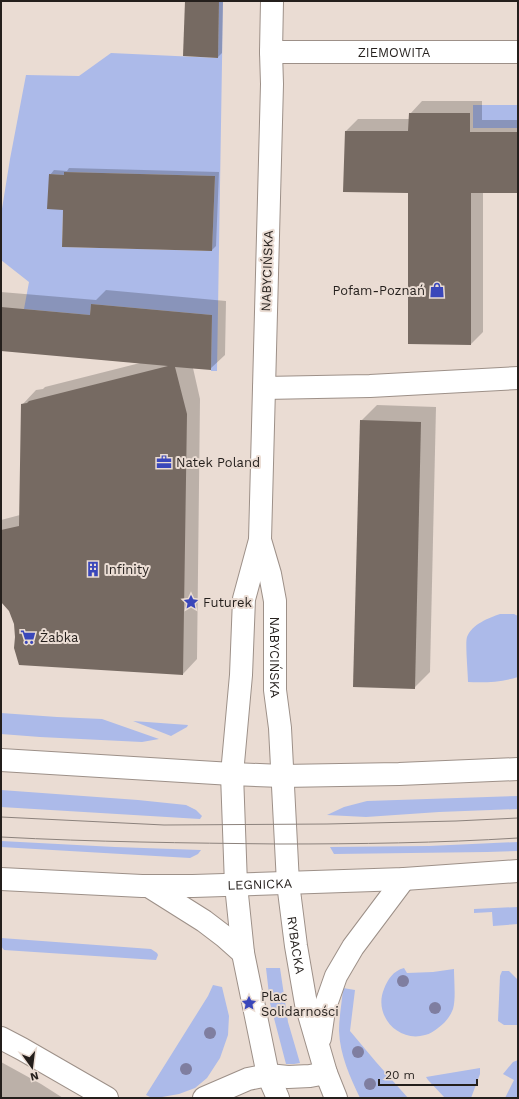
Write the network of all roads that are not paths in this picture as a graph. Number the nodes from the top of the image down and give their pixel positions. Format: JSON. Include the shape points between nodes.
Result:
{"nodes":[{"id":1,"x":272,"y":1,"type":"edge"},
{"id":2,"x":271,"y":52,"type":"junction"},
{"id":3,"x":518,"y":52,"type":"edge"},
{"id":4,"x":518,"y":378,"type":"edge"},
{"id":5,"x":264,"y":388,"type":"junction"},
{"id":6,"x":260,"y":540,"type":"junction"},
{"id":7,"x":1,"y":760,"type":"edge"},
{"id":8,"x":518,"y":769,"type":"edge"},
{"id":9,"x":232,"y":774,"type":"junction"},
{"id":10,"x":282,"y":776,"type":"junction"},
{"id":11,"x":518,"y":871,"type":"edge"},
{"id":12,"x":1,"y":879,"type":"edge"},
{"id":13,"x":404,"y":879,"type":"junction"},
{"id":14,"x":288,"y":883,"type":"junction"},
{"id":15,"x":236,"y":885,"type":"junction"},
{"id":16,"x":150,"y":887,"type":"junction"},
{"id":17,"x":243,"y":953,"type":"junction"},
{"id":18,"x":1,"y":1038,"type":"edge"},
{"id":19,"x":318,"y":1047,"type":"junction"},
{"id":20,"x":326,"y":1073,"type":"junction"},
{"id":21,"x":268,"y":1075,"type":"junction"},
{"id":22,"x":107,"y":1098,"type":"edge"},
{"id":23,"x":204,"y":1098,"type":"edge"},
{"id":24,"x":278,"y":1098,"type":"edge"},
{"id":25,"x":336,"y":1098,"type":"edge"}],
"edges":[{"from":1,"to":2,"type":"street","name":"NABYCIŃSKA"},
{"from":2,"to":3,"type":"street","name":"ZIEMOWITA"},
{"from":2,"to":5,"type":"street","name":"NABYCIŃSKA"},
{"from":4,"to":5,"type":"street","via":[[370,386]]},
{"from":5,"to":6,"type":"street","name":"NABYCIŃSKA"},
{"from":6,"to":9,"type":"street","name":"NABYCIŃSKA","via":[[244,599]]},
{"from":6,"to":10,"type":"street","name":"NABYCIŃSKA","via":[[270,574],[274,601],[275,690]]},
{"from":7,"to":9,"type":"street"},
{"from":8,"to":10,"type":"street"},
{"from":9,"to":10,"type":"street"},
{"from":9,"to":15,"type":"street","name":"NABYCIŃSKA"},
{"from":10,"to":14,"type":"street","name":"NABYCIŃSKA"},
{"from":11,"to":13,"type":"street","name":"LEGNICKA"},
{"from":12,"to":16,"type":"street","name":"LEGNICKA"},
{"from":13,"to":14,"type":"street","name":"LEGNICKA"},
{"from":13,"to":19,"type":"street","via":[[353,947],[336,976],[324,1010]]},
{"from":14,"to":15,"type":"street","name":"LEGNICKA"},
{"from":14,"to":19,"type":"street","name":"RYBACKA","via":[[306,1004]]},
{"from":15,"to":16,"type":"street","name":"LEGNICKA"},
{"from":15,"to":17,"type":"street"},
{"from":16,"to":17,"type":"street","via":[[204,921]]},
{"from":17,"to":21,"type":"street"},
{"from":18,"to":22,"type":"street"},
{"from":19,"to":20,"type":"street","name":"RYBACKA"},
{"from":20,"to":21,"type":"street","via":[[288,1078]]},
{"from":20,"to":25,"type":"street","name":"RYBACKA"},
{"from":21,"to":23,"type":"street","via":[[248,1079]]},
{"from":21,"to":24,"type":"street"}]}
